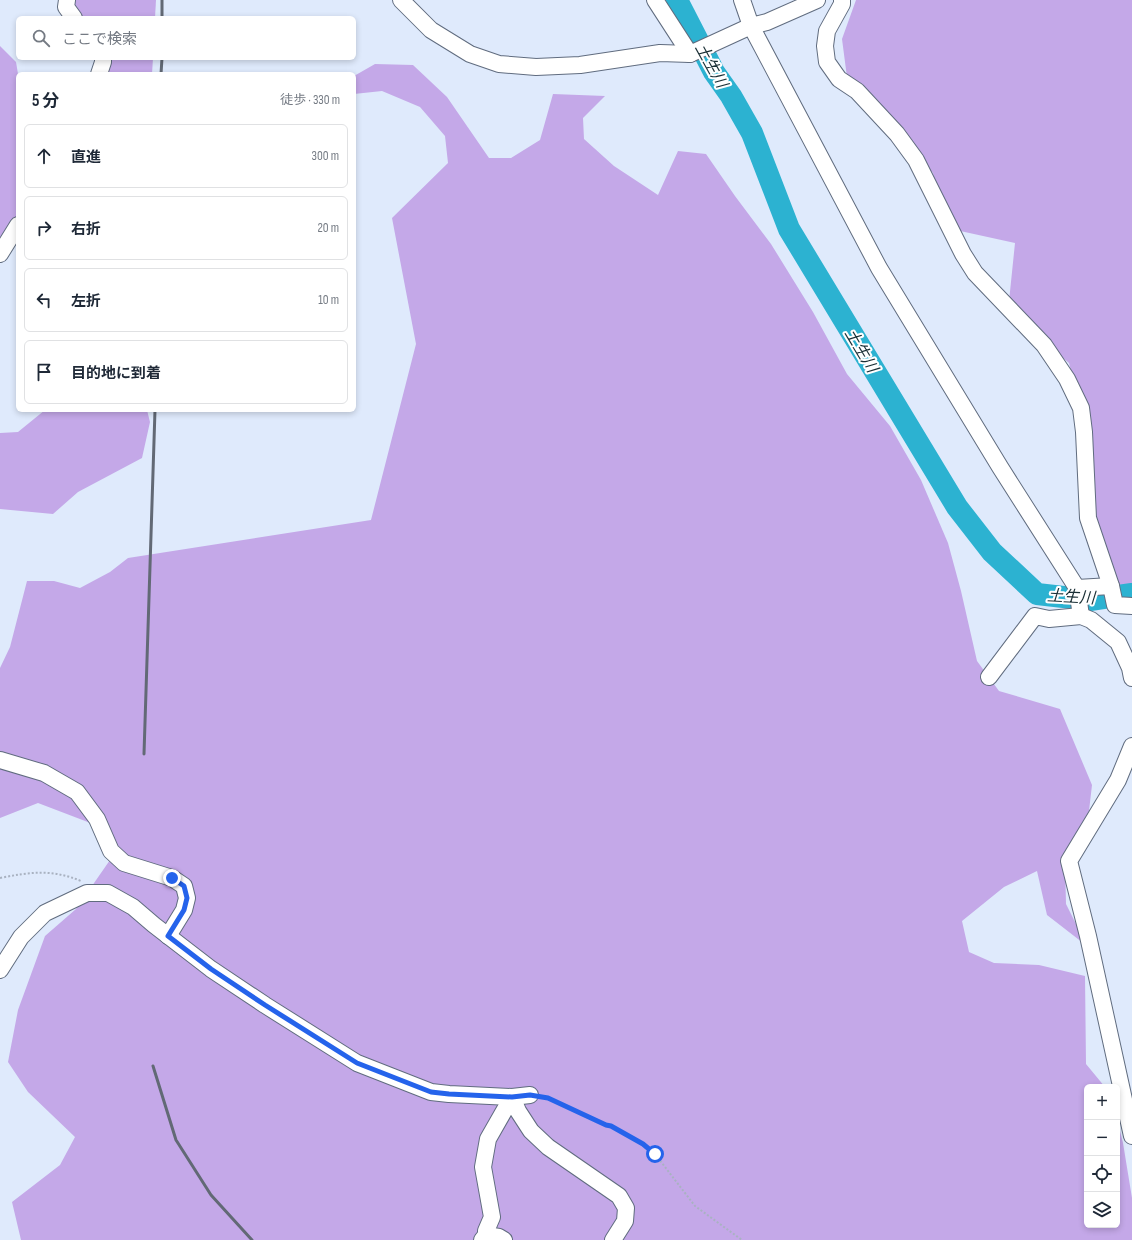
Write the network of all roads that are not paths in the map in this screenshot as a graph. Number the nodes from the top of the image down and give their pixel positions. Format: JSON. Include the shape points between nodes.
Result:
{"nodes":[{"id":1,"x":67,"y":0,"type":"edge"},
{"id":2,"x":402,"y":0,"type":"edge"},
{"id":3,"x":655,"y":0,"type":"edge"},
{"id":4,"x":742,"y":0,"type":"edge"},
{"id":5,"x":817,"y":0,"type":"edge"},
{"id":6,"x":842,"y":0,"type":"edge"},
{"id":7,"x":73,"y":16,"type":"edge"},
{"id":8,"x":751,"y":26,"type":"junction"},
{"id":9,"x":690,"y":54,"type":"junction"},
{"id":10,"x":103,"y":60,"type":"edge"},
{"id":11,"x":100,"y":72,"type":"edge"},
{"id":12,"x":16,"y":228,"type":"edge"},
{"id":13,"x":0,"y":254,"type":"edge"},
{"id":14,"x":1111,"y":586,"type":"junction"},
{"id":15,"x":1078,"y":590,"type":"junction"},
{"id":16,"x":1132,"y":606,"type":"edge"},
{"id":17,"x":1081,"y":616,"type":"junction"},
{"id":18,"x":988,"y":677,"type":"dead end"},
{"id":19,"x":1132,"y":678,"type":"edge"},
{"id":20,"x":1132,"y":746,"type":"edge"},
{"id":21,"x":0,"y":760,"type":"edge"},
{"id":22,"x":168,"y":936,"type":"junction"},
{"id":23,"x":0,"y":970,"type":"edge"},
{"id":24,"x":530,"y":1095,"type":"road end"},
{"id":25,"x":512,"y":1097,"type":"junction"},
{"id":26,"x":1132,"y":1136,"type":"edge"},
{"id":27,"x":484,"y":1238,"type":"edge"},
{"id":28,"x":504,"y":1240,"type":"edge"},
{"id":29,"x":613,"y":1240,"type":"edge"}],
"edges":[{"from":1,"to":7,"type":"street","via":[[66,7]]},
{"from":2,"to":9,"type":"street","via":[[430,30],[470,54],[498,64],[573,66],[660,53]]},
{"from":3,"to":9,"type":"street"},
{"from":4,"to":8,"type":"street"},
{"from":5,"to":8,"type":"street","via":[[767,22]]},
{"from":6,"to":14,"type":"street","via":[[828,32],[825,46],[827,62],[839,79],[857,91],[897,134],[916,160],[975,273],[1044,345],[1067,379],[1080,408],[1084,432],[1088,518]]},
{"from":8,"to":9,"type":"street"},
{"from":8,"to":15,"type":"street","via":[[878,268]]},
{"from":10,"to":11,"type":"street"},
{"from":12,"to":13,"type":"street"},
{"from":14,"to":15,"type":"street"},
{"from":14,"to":16,"type":"street","via":[[1114,605]]},
{"from":15,"to":17,"type":"street"},
{"from":17,"to":18,"type":"street","via":[[1049,619],[1035,616]]},
{"from":17,"to":19,"type":"street","via":[[1091,620],[1118,642]]},
{"from":20,"to":26,"type":"street","via":[[1118,780],[1069,862]]},
{"from":21,"to":22,"type":"street","via":[[44,772],[77,792],[97,819],[111,851],[124,863],[172,878],[184,886],[187,898],[184,910]]},
{"from":22,"to":23,"type":"street","via":[[133,907],[108,892],[88,893],[45,913],[21,937]]},
{"from":22,"to":25,"type":"street","via":[[211,969],[357,1063],[431,1092]]},
{"from":24,"to":25,"type":"street"},
{"from":25,"to":27,"type":"street","via":[[488,1139],[483,1167],[492,1217]]},
{"from":25,"to":29,"type":"street","via":[[531,1131],[548,1147],[619,1196],[626,1208],[625,1221]]},
{"from":27,"to":28,"type":"street","via":[[499,1237]]}]}
